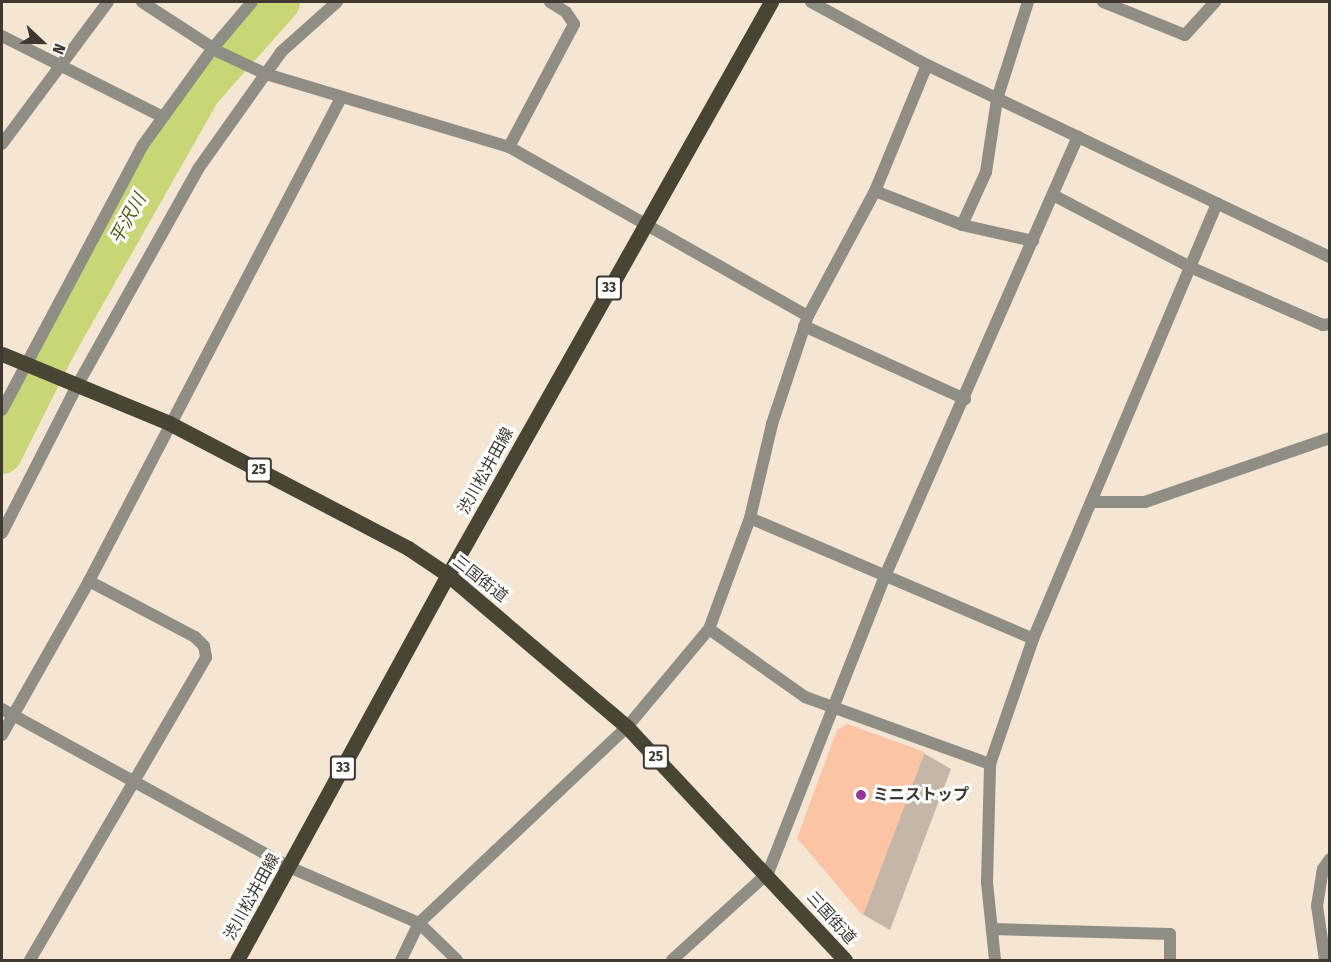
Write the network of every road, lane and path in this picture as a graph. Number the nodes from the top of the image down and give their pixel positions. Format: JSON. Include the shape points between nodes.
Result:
{"nodes":[{"id":1,"x":108,"y":2,"type":"edge"},
{"id":2,"x":142,"y":2,"type":"edge"},
{"id":3,"x":252,"y":2,"type":"edge"},
{"id":4,"x":337,"y":2,"type":"edge"},
{"id":5,"x":550,"y":2,"type":"edge"},
{"id":6,"x":771,"y":2,"type":"edge"},
{"id":7,"x":811,"y":2,"type":"edge"},
{"id":8,"x":1028,"y":2,"type":"edge"},
{"id":9,"x":1103,"y":2,"type":"edge"},
{"id":10,"x":1215,"y":2,"type":"edge"},
{"id":11,"x":2,"y":36,"type":"edge"},
{"id":12,"x":216,"y":50,"type":"junction"},
{"id":13,"x":61,"y":65,"type":"junction"},
{"id":14,"x":927,"y":65,"type":"junction"},
{"id":15,"x":266,"y":74,"type":"junction"},
{"id":16,"x":341,"y":98,"type":"junction"},
{"id":17,"x":997,"y":99,"type":"junction"},
{"id":18,"x":163,"y":117,"type":"junction"},
{"id":19,"x":1078,"y":137,"type":"junction"},
{"id":20,"x":2,"y":144,"type":"edge"},
{"id":21,"x":509,"y":147,"type":"junction"},
{"id":22,"x":875,"y":191,"type":"junction"},
{"id":23,"x":1053,"y":195,"type":"junction"},
{"id":24,"x":1217,"y":203,"type":"junction"},
{"id":25,"x":645,"y":223,"type":"junction"},
{"id":26,"x":962,"y":225,"type":"junction"},
{"id":27,"x":1033,"y":241,"type":"junction"},
{"id":28,"x":1329,"y":257,"type":"edge"},
{"id":29,"x":1190,"y":267,"type":"junction"},
{"id":30,"x":806,"y":321,"type":"junction"},
{"id":31,"x":1329,"y":324,"type":"edge"},
{"id":32,"x":2,"y":354,"type":"edge"},
{"id":33,"x":29,"y":364,"type":"junction"},
{"id":34,"x":78,"y":384,"type":"junction"},
{"id":35,"x":965,"y":399,"type":"junction"},
{"id":36,"x":2,"y":410,"type":"edge"},
{"id":37,"x":169,"y":423,"type":"junction"},
{"id":38,"x":1329,"y":438,"type":"edge"},
{"id":39,"x":1091,"y":502,"type":"junction"},
{"id":40,"x":8,"y":510,"type":"edge"},
{"id":41,"x":750,"y":518,"type":"junction"},
{"id":42,"x":2,"y":532,"type":"edge"},
{"id":43,"x":448,"y":575,"type":"junction"},
{"id":44,"x":885,"y":576,"type":"junction"},
{"id":45,"x":89,"y":581,"type":"junction"},
{"id":46,"x":709,"y":629,"type":"junction"},
{"id":47,"x":1033,"y":639,"type":"junction"},
{"id":48,"x":832,"y":707,"type":"junction"},
{"id":49,"x":7,"y":713,"type":"edge"},
{"id":50,"x":627,"y":727,"type":"junction"},
{"id":51,"x":2,"y":735,"type":"edge"},
{"id":52,"x":990,"y":764,"type":"junction"},
{"id":53,"x":136,"y":781,"type":"junction"},
{"id":54,"x":1329,"y":859,"type":"edge"},
{"id":55,"x":289,"y":867,"type":"junction"},
{"id":56,"x":768,"y":873,"type":"junction"},
{"id":57,"x":419,"y":923,"type":"junction"},
{"id":58,"x":992,"y":929,"type":"junction"},
{"id":59,"x":30,"y":960,"type":"edge"},
{"id":60,"x":237,"y":960,"type":"edge"},
{"id":61,"x":401,"y":960,"type":"edge"},
{"id":62,"x":457,"y":960,"type":"edge"},
{"id":63,"x":672,"y":960,"type":"edge"},
{"id":64,"x":845,"y":960,"type":"edge"},
{"id":65,"x":995,"y":960,"type":"edge"},
{"id":66,"x":1170,"y":960,"type":"edge"},
{"id":67,"x":1325,"y":960,"type":"edge"}],
"edges":[{"from":1,"to":13,"type":"street"},
{"from":2,"to":12,"type":"street"},
{"from":3,"to":12,"type":"street"},
{"from":4,"to":15,"type":"street","via":[[281,52]]},
{"from":5,"to":21,"type":"street","via":[[566,12],[574,24]]},
{"from":6,"to":25,"type":"main road","name":"渋川松井田線","number":"33"},
{"from":7,"to":14,"type":"street"},
{"from":8,"to":17,"type":"street"},
{"from":9,"to":10,"type":"street","via":[[1185,35]]},
{"from":11,"to":13,"type":"street"},
{"from":12,"to":15,"type":"street"},
{"from":12,"to":18,"type":"street"},
{"from":13,"to":18,"type":"street"},
{"from":13,"to":20,"type":"street"},
{"from":14,"to":17,"type":"street"},
{"from":14,"to":22,"type":"street"},
{"from":15,"to":16,"type":"street"},
{"from":15,"to":34,"type":"street","via":[[198,169]]},
{"from":16,"to":21,"type":"street"},
{"from":16,"to":37,"type":"street"},
{"from":17,"to":19,"type":"street"},
{"from":17,"to":26,"type":"street","via":[[986,172]]},
{"from":18,"to":33,"type":"street","via":[[143,145]]},
{"from":19,"to":23,"type":"street"},
{"from":19,"to":24,"type":"street"},
{"from":21,"to":25,"type":"street"},
{"from":22,"to":26,"type":"street"},
{"from":22,"to":30,"type":"street"},
{"from":23,"to":27,"type":"street"},
{"from":23,"to":29,"type":"street"},
{"from":24,"to":28,"type":"street"},
{"from":24,"to":29,"type":"street"},
{"from":25,"to":30,"type":"street"},
{"from":25,"to":43,"type":"main road","name":"渋川松井田線","number":"33"},
{"from":26,"to":27,"type":"street"},
{"from":27,"to":35,"type":"street"},
{"from":29,"to":31,"type":"street","via":[[1323,325]]},
{"from":29,"to":39,"type":"street"},
{"from":30,"to":35,"type":"street"},
{"from":30,"to":41,"type":"street","via":[[772,424]]},
{"from":32,"to":33,"type":"main road","name":"三国街道","number":"25"},
{"from":33,"to":34,"type":"main road","name":"三国街道","number":"25"},
{"from":33,"to":36,"type":"street"},
{"from":34,"to":37,"type":"main road","name":"三国街道","number":"25"},
{"from":34,"to":40,"type":"street"},
{"from":35,"to":44,"type":"street"},
{"from":37,"to":43,"type":"main road","name":"三国街道","number":"25","via":[[408,548]]},
{"from":37,"to":45,"type":"street"},
{"from":38,"to":39,"type":"street","via":[[1146,502]]},
{"from":39,"to":47,"type":"street"},
{"from":40,"to":42,"type":"street"},
{"from":41,"to":44,"type":"street"},
{"from":41,"to":46,"type":"street"},
{"from":43,"to":50,"type":"main road","name":"三国街道","number":"25"},
{"from":43,"to":55,"type":"main road","name":"渋川松井田線","number":"33"},
{"from":44,"to":47,"type":"street"},
{"from":44,"to":48,"type":"street"},
{"from":45,"to":49,"type":"street"},
{"from":45,"to":53,"type":"street","via":[[195,637],[204,646],[206,657]]},
{"from":46,"to":48,"type":"street","via":[[805,697]]},
{"from":46,"to":50,"type":"street"},
{"from":47,"to":52,"type":"street"},
{"from":48,"to":52,"type":"street"},
{"from":48,"to":56,"type":"street"},
{"from":49,"to":51,"type":"street"},
{"from":49,"to":53,"type":"street"},
{"from":50,"to":56,"type":"main road","name":"三国街道","number":"25"},
{"from":50,"to":57,"type":"street"},
{"from":52,"to":58,"type":"street","via":[[987,882]]},
{"from":53,"to":55,"type":"street"},
{"from":53,"to":59,"type":"street"},
{"from":54,"to":67,"type":"street","via":[[1323,869],[1317,906]]},
{"from":55,"to":57,"type":"street"},
{"from":55,"to":60,"type":"main road","name":"渋川松井田線","number":"33"},
{"from":56,"to":63,"type":"street"},
{"from":56,"to":64,"type":"main road","name":"三国街道","number":"25"},
{"from":57,"to":61,"type":"street"},
{"from":57,"to":62,"type":"street"},
{"from":58,"to":65,"type":"street"},
{"from":58,"to":66,"type":"street","via":[[1170,934]]}]}
